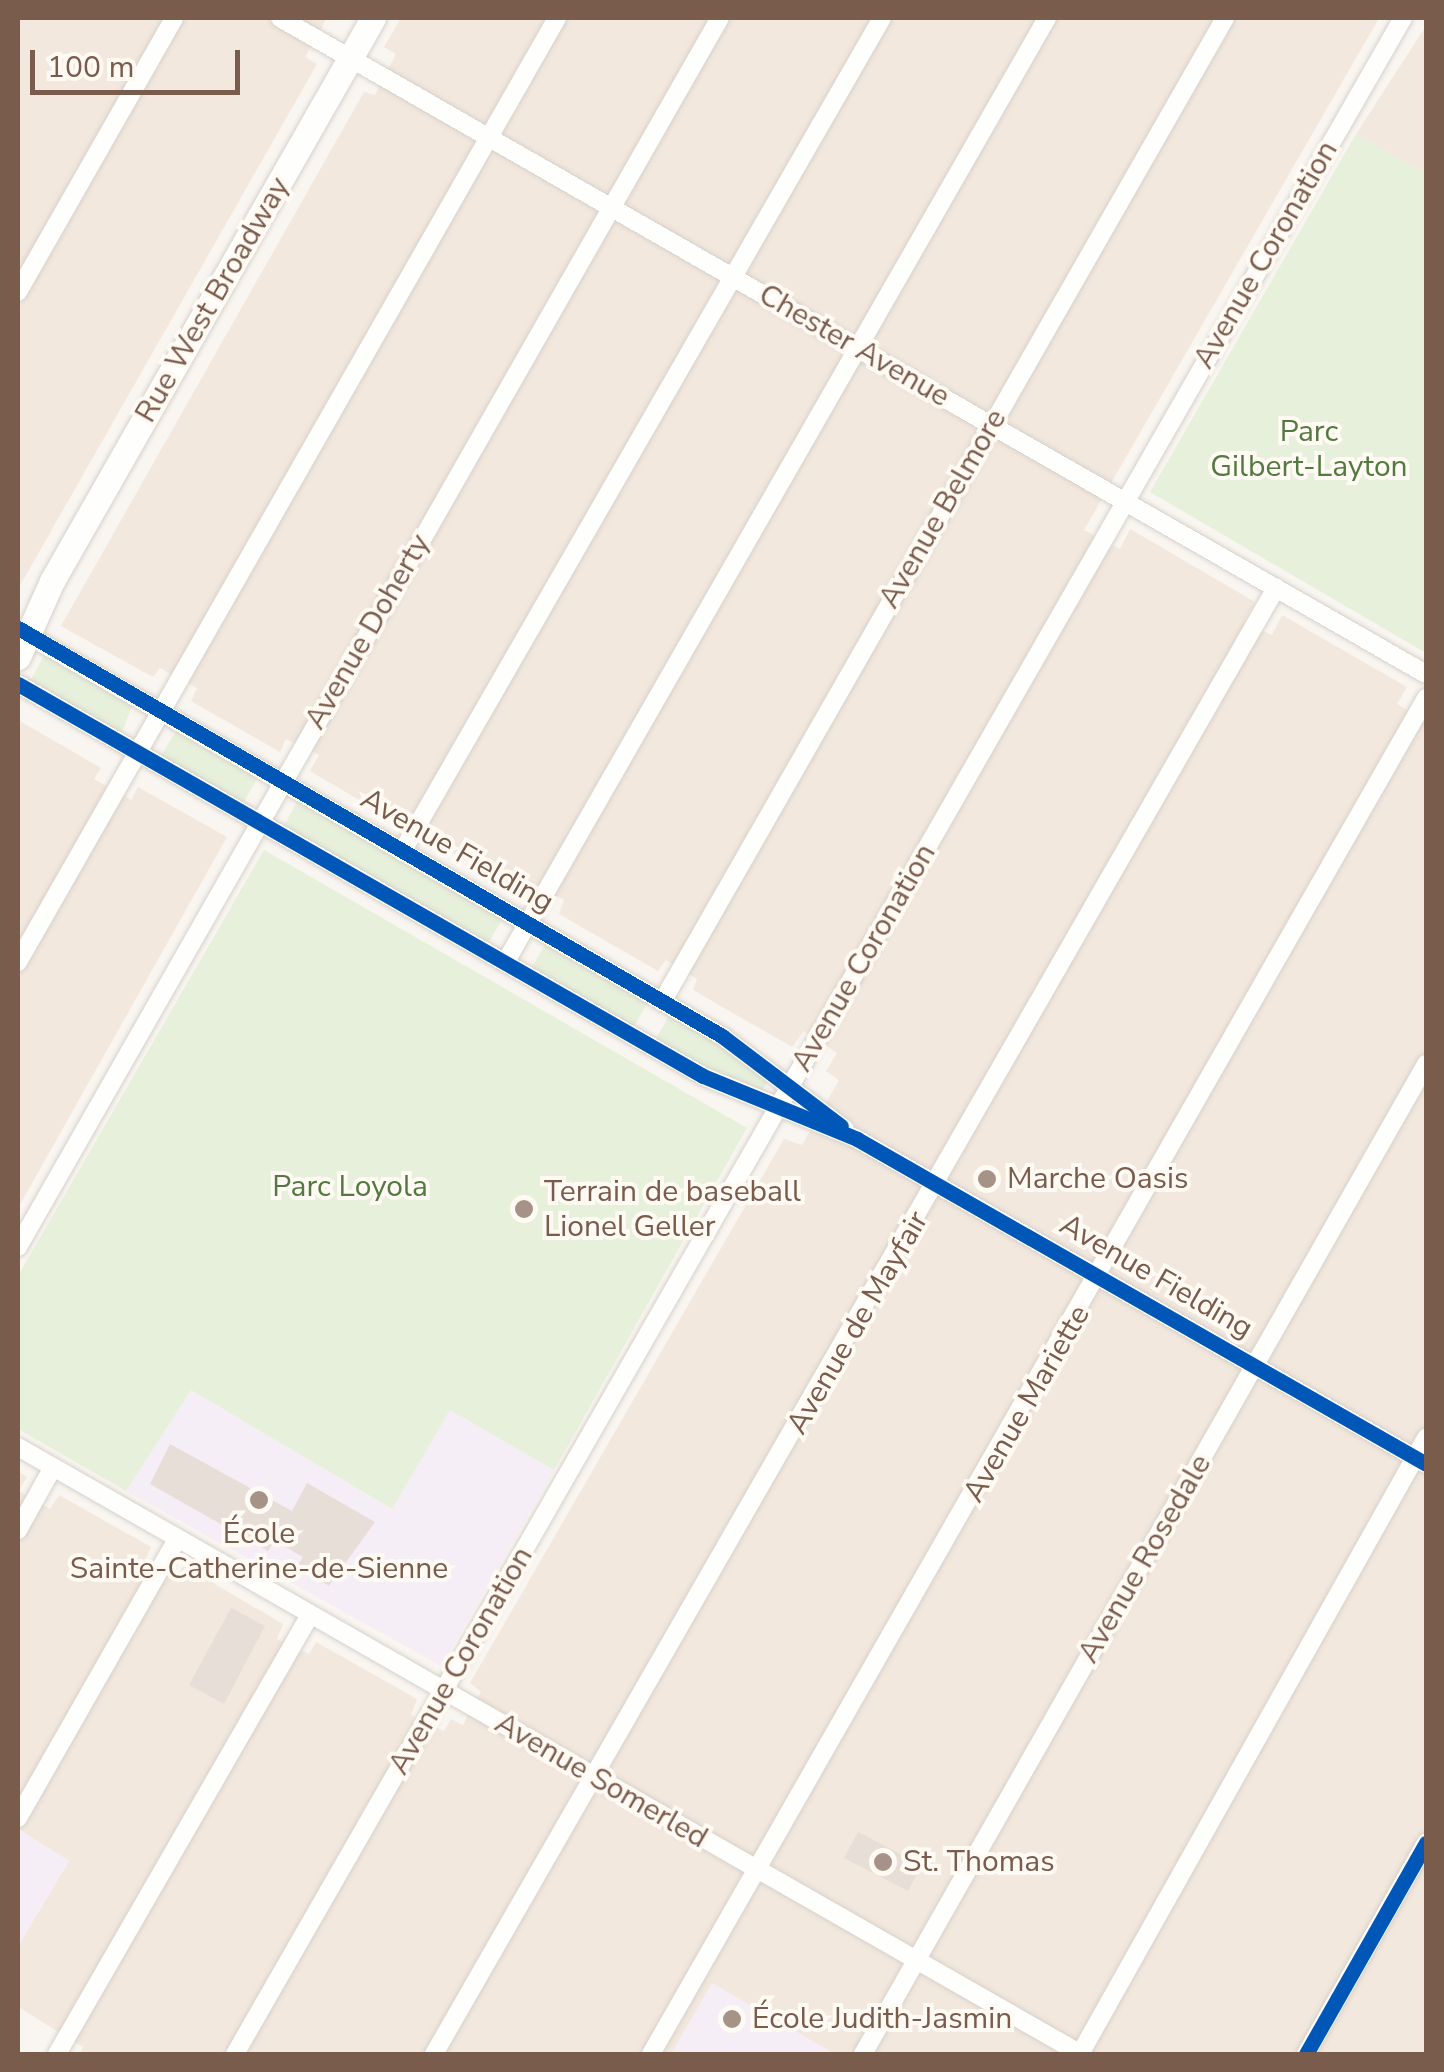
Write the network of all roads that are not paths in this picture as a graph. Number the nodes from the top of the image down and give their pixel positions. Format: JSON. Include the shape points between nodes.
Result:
{"nodes":[{"id":1,"x":174,"y":18,"type":"edge"},
{"id":2,"x":280,"y":18,"type":"edge"},
{"id":3,"x":373,"y":18,"type":"edge"},
{"id":4,"x":557,"y":18,"type":"edge"},
{"id":5,"x":720,"y":18,"type":"edge"},
{"id":6,"x":882,"y":18,"type":"edge"},
{"id":7,"x":1047,"y":18,"type":"edge"},
{"id":8,"x":1226,"y":18,"type":"edge"},
{"id":9,"x":1402,"y":18,"type":"edge"},
{"id":10,"x":350,"y":58,"type":"junction"},
{"id":11,"x":488,"y":136,"type":"junction"},
{"id":12,"x":611,"y":206,"type":"junction"},
{"id":13,"x":732,"y":276,"type":"junction"},
{"id":14,"x":18,"y":292,"type":"edge"},
{"id":15,"x":856,"y":348,"type":"junction"},
{"id":16,"x":990,"y":424,"type":"junction"},
{"id":17,"x":1124,"y":500,"type":"junction"},
{"id":18,"x":1276,"y":588,"type":"junction"},
{"id":19,"x":20,"y":637,"type":"edge"},
{"id":20,"x":1426,"y":674,"type":"edge"},
{"id":21,"x":18,"y":684,"type":"edge"},
{"id":22,"x":1426,"y":698,"type":"edge"},
{"id":23,"x":158,"y":712,"type":"junction"},
{"id":24,"x":136,"y":752,"type":"junction"},
{"id":25,"x":282,"y":783,"type":"junction"},
{"id":26,"x":259,"y":823,"type":"junction"},
{"id":27,"x":402,"y":852,"type":"junction"},
{"id":28,"x":527,"y":924,"type":"junction"},
{"id":29,"x":18,"y":962,"type":"edge"},
{"id":30,"x":506,"y":963,"type":"junction"},
{"id":31,"x":662,"y":1002,"type":"junction"},
{"id":32,"x":1426,"y":1064,"type":"edge"},
{"id":33,"x":792,"y":1085,"type":"junction"},
{"id":34,"x":778,"y":1110,"type":"junction"},
{"id":35,"x":857,"y":1139,"type":"junction"},
{"id":36,"x":938,"y":1185,"type":"junction"},
{"id":37,"x":18,"y":1247,"type":"edge"},
{"id":38,"x":1100,"y":1278,"type":"junction"},
{"id":39,"x":1256,"y":1365,"type":"junction"},
{"id":40,"x":1426,"y":1438,"type":"edge"},
{"id":41,"x":18,"y":1447,"type":"edge"},
{"id":42,"x":1422,"y":1461,"type":"edge"},
{"id":43,"x":54,"y":1467,"type":"junction"},
{"id":44,"x":18,"y":1530,"type":"edge"},
{"id":45,"x":177,"y":1539,"type":"junction"},
{"id":46,"x":310,"y":1615,"type":"junction"},
{"id":47,"x":443,"y":1692,"type":"junction"},
{"id":48,"x":595,"y":1778,"type":"junction"},
{"id":49,"x":18,"y":1818,"type":"edge"},
{"id":50,"x":1426,"y":1843,"type":"edge"},
{"id":51,"x":758,"y":1871,"type":"junction"},
{"id":52,"x":916,"y":1961,"type":"junction"},
{"id":53,"x":57,"y":2054,"type":"edge"},
{"id":54,"x":235,"y":2054,"type":"edge"},
{"id":55,"x":434,"y":2054,"type":"edge"},
{"id":56,"x":651,"y":2054,"type":"edge"},
{"id":57,"x":863,"y":2054,"type":"edge"},
{"id":58,"x":1080,"y":2054,"type":"edge"},
{"id":59,"x":1306,"y":2054,"type":"edge"}],
"edges":[{"from":1,"to":14,"type":"street"},
{"from":2,"to":10,"type":"street","name":"Chester Avenue"},
{"from":3,"to":10,"type":"street","name":"Rue West Broadway"},
{"from":4,"to":11,"type":"street"},
{"from":5,"to":12,"type":"street","name":"Avenue Doherty"},
{"from":6,"to":13,"type":"street"},
{"from":7,"to":15,"type":"street"},
{"from":8,"to":16,"type":"street","name":"Avenue Belmore"},
{"from":9,"to":17,"type":"street","name":"Avenue Coronation"},
{"from":10,"to":11,"type":"street","name":"Chester Avenue"},
{"from":10,"to":19,"type":"street","name":"Rue West Broadway"},
{"from":11,"to":12,"type":"street","name":"Chester Avenue"},
{"from":11,"to":23,"type":"street"},
{"from":12,"to":13,"type":"street","name":"Chester Avenue"},
{"from":12,"to":25,"type":"street","name":"Avenue Doherty"},
{"from":13,"to":15,"type":"street","name":"Chester Avenue"},
{"from":13,"to":27,"type":"street"},
{"from":15,"to":16,"type":"street","name":"Chester Avenue"},
{"from":15,"to":28,"type":"street"},
{"from":16,"to":17,"type":"street","name":"Chester Avenue"},
{"from":16,"to":31,"type":"street","name":"Avenue Belmore"},
{"from":17,"to":18,"type":"street","name":"Chester Avenue"},
{"from":17,"to":33,"type":"street","name":"Avenue Coronation"},
{"from":18,"to":20,"type":"street","name":"Chester Avenue"},
{"from":18,"to":36,"type":"street","name":"Avenue de Mayfair"},
{"from":19,"to":23,"type":"street","name":"Avenue Fielding"},
{"from":21,"to":24,"type":"street","name":"Avenue Fielding"},
{"from":22,"to":38,"type":"street","name":"Avenue Mariette"},
{"from":23,"to":24,"type":"street"},
{"from":23,"to":25,"type":"street","name":"Avenue Fielding"},
{"from":24,"to":26,"type":"street","name":"Avenue Fielding"},
{"from":24,"to":29,"type":"street"},
{"from":25,"to":26,"type":"street","name":"Avenue Doherty"},
{"from":25,"to":27,"type":"street","name":"Avenue Fielding"},
{"from":26,"to":30,"type":"street","name":"Avenue Fielding"},
{"from":26,"to":37,"type":"street","name":"Avenue Doherty"},
{"from":27,"to":28,"type":"street","name":"Avenue Fielding"},
{"from":28,"to":30,"type":"street"},
{"from":28,"to":31,"type":"street","name":"Avenue Fielding"},
{"from":30,"to":34,"type":"street","name":"Avenue Fielding"},
{"from":31,"to":33,"type":"street","name":"Avenue Fielding"},
{"from":32,"to":39,"type":"street","name":"Avenue Rosedale"},
{"from":33,"to":34,"type":"street","name":"Avenue Coronation"},
{"from":33,"to":35,"type":"street","name":"Avenue Fielding"},
{"from":34,"to":35,"type":"street","name":"Avenue Fielding"},
{"from":34,"to":47,"type":"street","name":"Avenue Coronation"},
{"from":35,"to":36,"type":"street","name":"Avenue Fielding"},
{"from":36,"to":38,"type":"street","name":"Avenue Fielding"},
{"from":36,"to":48,"type":"street","name":"Avenue de Mayfair"},
{"from":38,"to":39,"type":"street","name":"Avenue Fielding"},
{"from":38,"to":51,"type":"street","name":"Avenue Mariette"},
{"from":39,"to":42,"type":"street","name":"Avenue Fielding"},
{"from":39,"to":52,"type":"street","name":"Avenue Rosedale"},
{"from":40,"to":42,"type":"street"},
{"from":41,"to":43,"type":"street","name":"Avenue Somerled"},
{"from":42,"to":58,"type":"street"},
{"from":43,"to":44,"type":"street"},
{"from":43,"to":45,"type":"street","name":"Avenue Somerled"},
{"from":45,"to":46,"type":"street","name":"Avenue Somerled"},
{"from":45,"to":49,"type":"street"},
{"from":46,"to":47,"type":"street","name":"Avenue Somerled"},
{"from":46,"to":53,"type":"street"},
{"from":47,"to":48,"type":"street","name":"Avenue Somerled"},
{"from":47,"to":54,"type":"street","name":"Avenue Coronation"},
{"from":48,"to":51,"type":"street","name":"Avenue Somerled"},
{"from":48,"to":55,"type":"street","name":"Avenue de Mayfair"},
{"from":50,"to":59,"type":"street"},
{"from":51,"to":52,"type":"street","name":"Avenue Somerled"},
{"from":51,"to":56,"type":"street","name":"Avenue Mariette"},
{"from":52,"to":57,"type":"street","name":"Avenue Rosedale"},
{"from":52,"to":58,"type":"street","name":"Avenue Somerled"}]}
